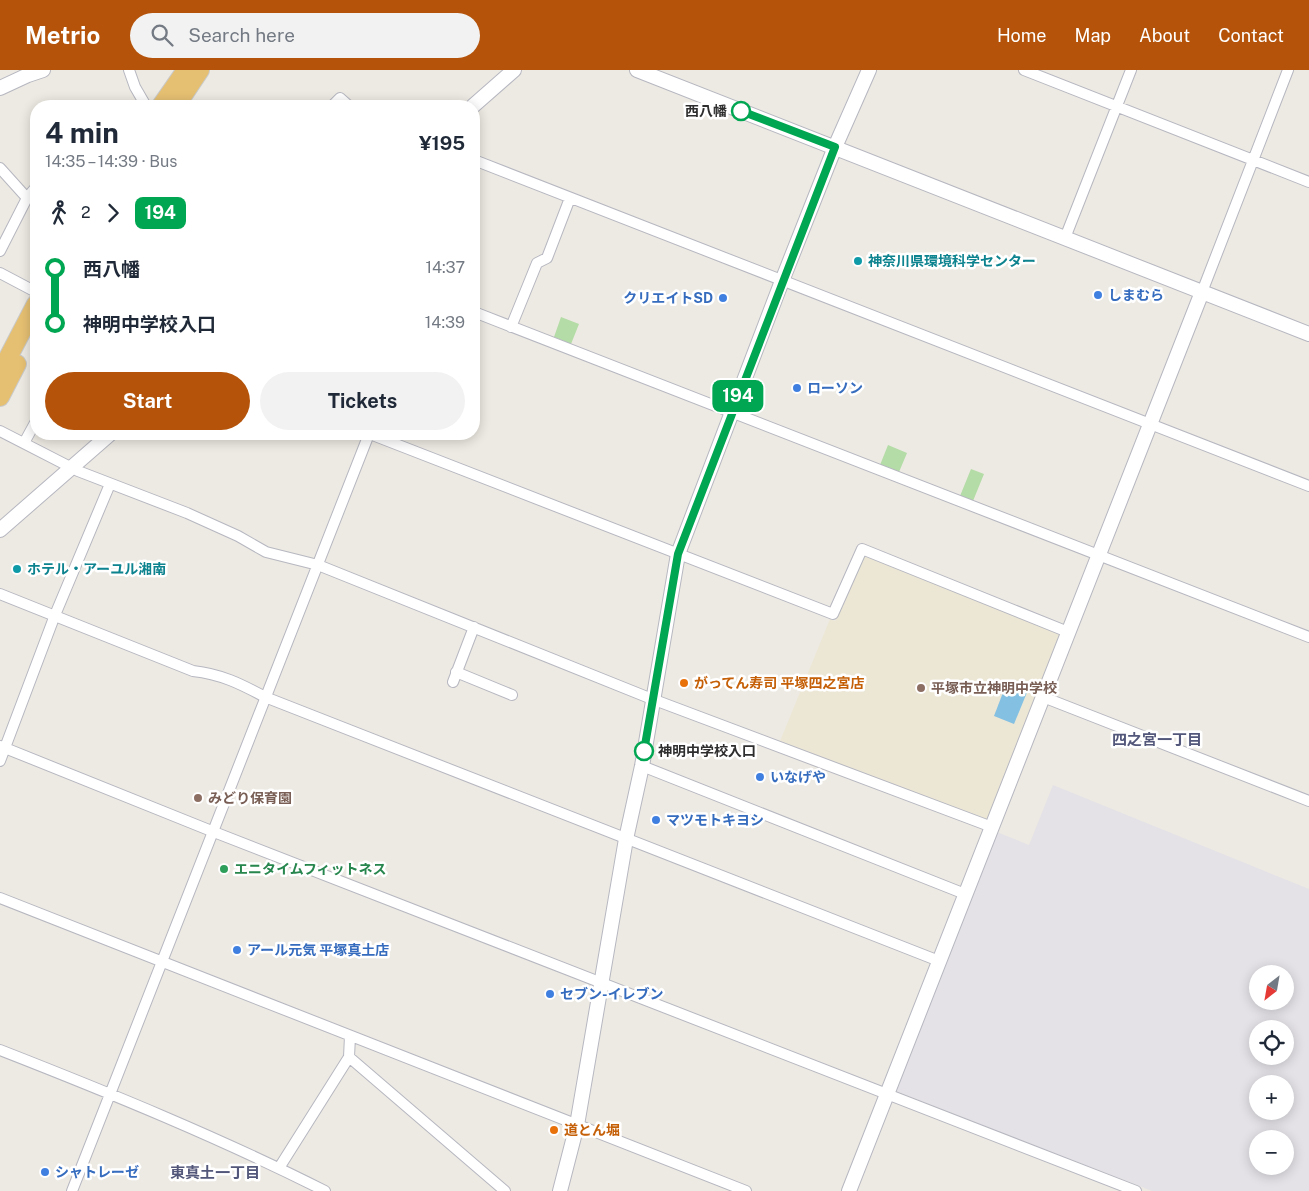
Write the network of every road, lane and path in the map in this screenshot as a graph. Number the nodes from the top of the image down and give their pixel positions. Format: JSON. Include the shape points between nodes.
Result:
{"nodes":[{"id":1,"x":43,"y":70,"type":"edge"},
{"id":2,"x":128,"y":70,"type":"edge"},
{"id":3,"x":186,"y":70,"type":"edge"},
{"id":4,"x":200,"y":70,"type":"edge"},
{"id":5,"x":514,"y":70,"type":"edge"},
{"id":6,"x":636,"y":70,"type":"edge"},
{"id":7,"x":869,"y":70,"type":"edge"},
{"id":8,"x":1024,"y":70,"type":"edge"},
{"id":9,"x":1130,"y":70,"type":"edge"},
{"id":10,"x":1288,"y":70,"type":"edge"},
{"id":11,"x":0,"y":88,"type":"edge"},
{"id":12,"x":143,"y":100,"type":"edge"},
{"id":13,"x":164,"y":100,"type":"edge"},
{"id":14,"x":180,"y":100,"type":"edge"},
{"id":15,"x":480,"y":100,"type":"edge"},
{"id":16,"x":1116,"y":106,"type":"junction"},
{"id":17,"x":835,"y":147,"type":"junction"},
{"id":18,"x":1253,"y":160,"type":"junction"},
{"id":19,"x":480,"y":163,"type":"edge"},
{"id":20,"x":0,"y":168,"type":"edge"},
{"id":21,"x":1309,"y":182,"type":"edge"},
{"id":22,"x":30,"y":194,"type":"edge"},
{"id":23,"x":27,"y":198,"type":"junction"},
{"id":24,"x":570,"y":198,"type":"junction"},
{"id":25,"x":1065,"y":238,"type":"junction"},
{"id":26,"x":0,"y":250,"type":"edge"},
{"id":27,"x":0,"y":273,"type":"edge"},
{"id":28,"x":782,"y":281,"type":"junction"},
{"id":29,"x":30,"y":289,"type":"edge"},
{"id":30,"x":1202,"y":292,"type":"junction"},
{"id":31,"x":480,"y":314,"type":"edge"},
{"id":32,"x":30,"y":316,"type":"edge"},
{"id":33,"x":511,"y":327,"type":"junction"},
{"id":34,"x":1309,"y":334,"type":"edge"},
{"id":35,"x":30,"y":340,"type":"edge"},
{"id":36,"x":0,"y":373,"type":"edge"},
{"id":37,"x":0,"y":397,"type":"edge"},
{"id":38,"x":732,"y":413,"type":"junction"},
{"id":39,"x":1149,"y":425,"type":"junction"},
{"id":40,"x":0,"y":431,"type":"edge"},
{"id":41,"x":30,"y":432,"type":"edge"},
{"id":42,"x":103,"y":440,"type":"edge"},
{"id":43,"x":368,"y":440,"type":"edge"},
{"id":44,"x":385,"y":440,"type":"edge"},
{"id":45,"x":24,"y":444,"type":"junction"},
{"id":46,"x":71,"y":468,"type":"junction"},
{"id":47,"x":110,"y":484,"type":"junction"},
{"id":48,"x":1309,"y":486,"type":"edge"},
{"id":49,"x":0,"y":530,"type":"edge"},
{"id":50,"x":678,"y":554,"type":"junction"},
{"id":51,"x":1098,"y":556,"type":"junction"},
{"id":52,"x":318,"y":565,"type":"junction"},
{"id":53,"x":0,"y":594,"type":"edge"},
{"id":54,"x":55,"y":615,"type":"junction"},
{"id":55,"x":474,"y":627,"type":"junction"},
{"id":56,"x":1068,"y":632,"type":"junction"},
{"id":57,"x":1309,"y":637,"type":"edge"},
{"id":58,"x":512,"y":695,"type":"dead end"},
{"id":59,"x":265,"y":697,"type":"junction"},
{"id":60,"x":1043,"y":697,"type":"junction"},
{"id":61,"x":652,"y":698,"type":"junction"},
{"id":62,"x":3,"y":747,"type":"edge"},
{"id":63,"x":0,"y":761,"type":"edge"},
{"id":64,"x":642,"y":766,"type":"junction"},
{"id":65,"x":1309,"y":801,"type":"edge"},
{"id":66,"x":992,"y":827,"type":"junction"},
{"id":67,"x":214,"y":832,"type":"junction"},
{"id":68,"x":626,"y":838,"type":"junction"},
{"id":69,"x":966,"y":894,"type":"junction"},
{"id":70,"x":0,"y":898,"type":"edge"},
{"id":71,"x":939,"y":961,"type":"junction"},
{"id":72,"x":163,"y":962,"type":"junction"},
{"id":73,"x":602,"y":984,"type":"junction"},
{"id":74,"x":350,"y":1036,"type":"junction"},
{"id":75,"x":0,"y":1050,"type":"edge"},
{"id":76,"x":349,"y":1057,"type":"junction"},
{"id":77,"x":110,"y":1093,"type":"junction"},
{"id":78,"x":887,"y":1094,"type":"junction"},
{"id":79,"x":577,"y":1125,"type":"junction"},
{"id":80,"x":279,"y":1168,"type":"junction"},
{"id":81,"x":72,"y":1191,"type":"edge"},
{"id":82,"x":325,"y":1191,"type":"edge"},
{"id":83,"x":505,"y":1191,"type":"edge"},
{"id":84,"x":560,"y":1191,"type":"edge"},
{"id":85,"x":746,"y":1191,"type":"edge"},
{"id":86,"x":849,"y":1191,"type":"edge"},
{"id":87,"x":1136,"y":1191,"type":"edge"}],
"edges":[{"from":1,"to":11,"type":"street"},
{"from":2,"to":12,"type":"street"},
{"from":3,"to":13,"type":"highway"},
{"from":4,"to":14,"type":"highway"},
{"from":5,"to":15,"type":"street"},
{"from":6,"to":17,"type":"street"},
{"from":7,"to":17,"type":"street"},
{"from":8,"to":16,"type":"street"},
{"from":9,"to":16,"type":"street"},
{"from":10,"to":18,"type":"street"},
{"from":16,"to":18,"type":"street"},
{"from":16,"to":25,"type":"street"},
{"from":17,"to":25,"type":"street"},
{"from":17,"to":28,"type":"street"},
{"from":18,"to":21,"type":"street"},
{"from":18,"to":30,"type":"street"},
{"from":19,"to":24,"type":"street"},
{"from":20,"to":23,"type":"street"},
{"from":22,"to":23,"type":"street"},
{"from":23,"to":26,"type":"street"},
{"from":24,"to":28,"type":"street"},
{"from":24,"to":33,"type":"street","via":[[547,258],[537,263]]},
{"from":25,"to":30,"type":"street"},
{"from":27,"to":29,"type":"street"},
{"from":28,"to":38,"type":"street"},
{"from":28,"to":39,"type":"street"},
{"from":30,"to":34,"type":"street"},
{"from":30,"to":39,"type":"street"},
{"from":31,"to":33,"type":"street"},
{"from":32,"to":36,"type":"highway"},
{"from":33,"to":38,"type":"street"},
{"from":35,"to":37,"type":"highway"},
{"from":38,"to":50,"type":"street"},
{"from":38,"to":51,"type":"street"},
{"from":39,"to":48,"type":"street"},
{"from":39,"to":51,"type":"street"},
{"from":40,"to":45,"type":"street"},
{"from":41,"to":45,"type":"street"},
{"from":42,"to":46,"type":"street"},
{"from":43,"to":52,"type":"street"},
{"from":44,"to":50,"type":"street"},
{"from":45,"to":46,"type":"street"},
{"from":46,"to":47,"type":"street"},
{"from":46,"to":49,"type":"street"},
{"from":47,"to":52,"type":"street","via":[[187,513],[266,552]]},
{"from":47,"to":54,"type":"street"},
{"from":50,"to":56,"type":"street","via":[[833,614],[862,549]]},
{"from":50,"to":61,"type":"street"},
{"from":51,"to":56,"type":"street"},
{"from":51,"to":57,"type":"street"},
{"from":52,"to":55,"type":"street"},
{"from":52,"to":59,"type":"street"},
{"from":53,"to":54,"type":"street"},
{"from":54,"to":59,"type":"street","via":[[193,671],[234,680]]},
{"from":54,"to":62,"type":"street"},
{"from":55,"to":58,"type":"street","via":[[454,677]]},
{"from":55,"to":61,"type":"street"},
{"from":56,"to":60,"type":"street"},
{"from":59,"to":67,"type":"street"},
{"from":59,"to":68,"type":"street"},
{"from":60,"to":65,"type":"street"},
{"from":60,"to":66,"type":"street"},
{"from":61,"to":64,"type":"street"},
{"from":61,"to":66,"type":"street"},
{"from":62,"to":63,"type":"street"},
{"from":62,"to":67,"type":"street"},
{"from":64,"to":68,"type":"street"},
{"from":64,"to":69,"type":"street"},
{"from":66,"to":69,"type":"street"},
{"from":67,"to":72,"type":"street"},
{"from":67,"to":73,"type":"street"},
{"from":68,"to":71,"type":"street"},
{"from":68,"to":73,"type":"street"},
{"from":69,"to":71,"type":"street"},
{"from":70,"to":72,"type":"street"},
{"from":71,"to":78,"type":"street"},
{"from":72,"to":74,"type":"street"},
{"from":72,"to":77,"type":"street"},
{"from":73,"to":78,"type":"street"},
{"from":73,"to":79,"type":"street"},
{"from":74,"to":76,"type":"street"},
{"from":74,"to":79,"type":"street"},
{"from":75,"to":77,"type":"street"},
{"from":76,"to":80,"type":"street"},
{"from":76,"to":83,"type":"street"},
{"from":77,"to":80,"type":"street"},
{"from":77,"to":81,"type":"street"},
{"from":78,"to":86,"type":"street"},
{"from":78,"to":87,"type":"street"},
{"from":79,"to":84,"type":"street"},
{"from":79,"to":85,"type":"street"},
{"from":80,"to":82,"type":"street"}]}
